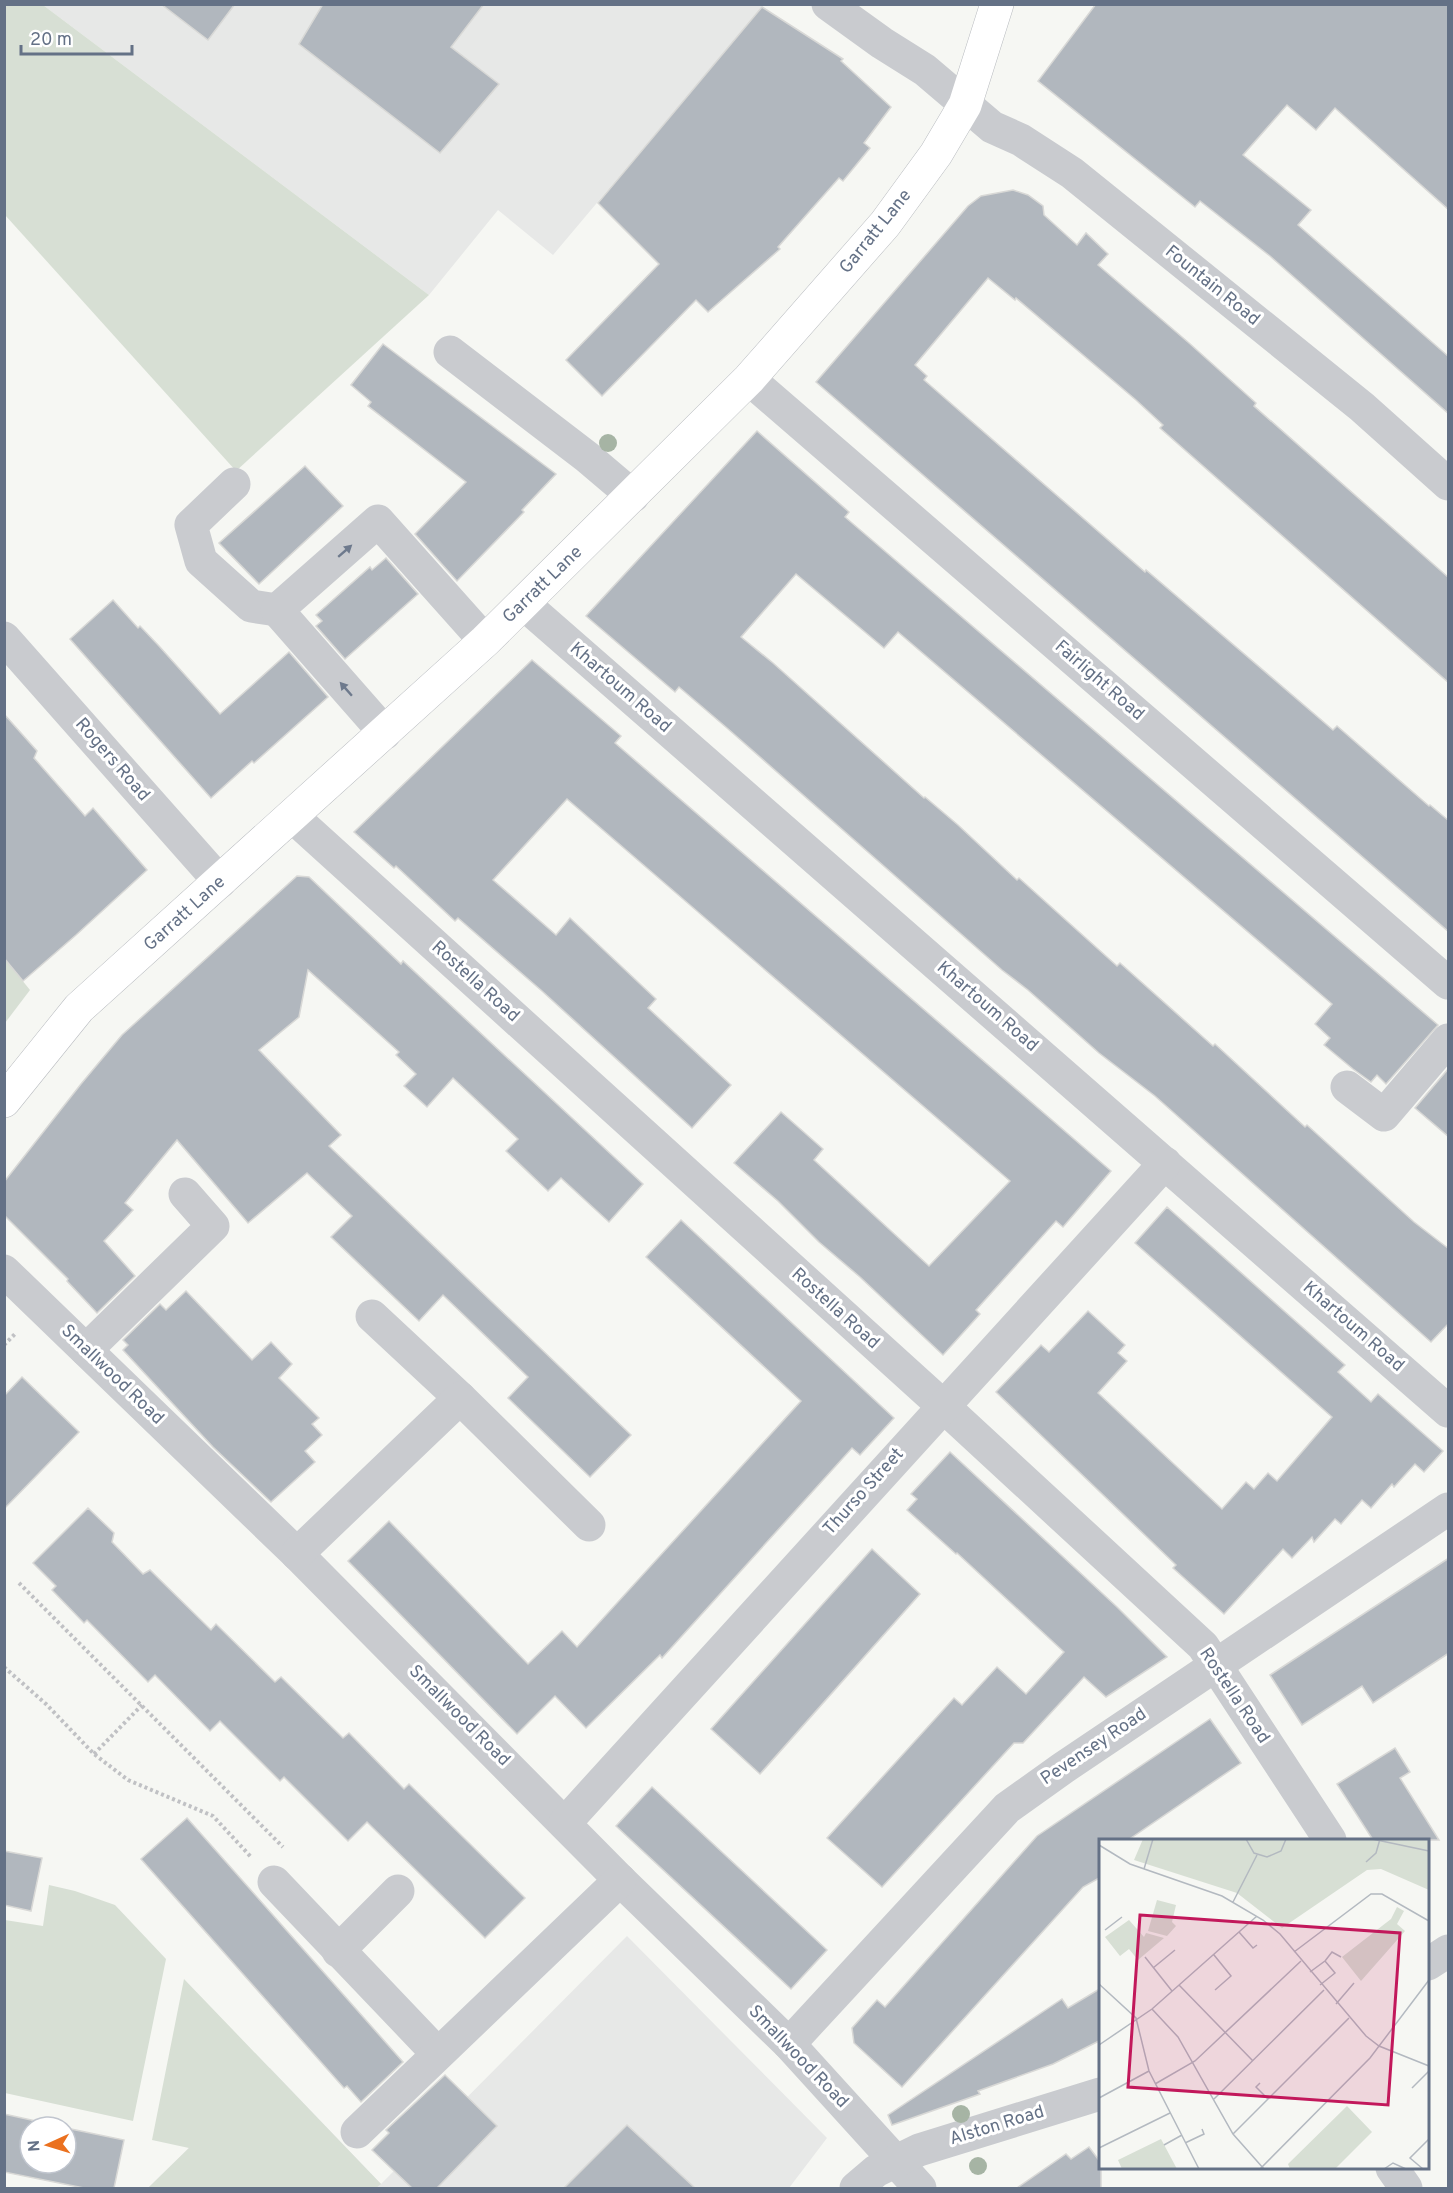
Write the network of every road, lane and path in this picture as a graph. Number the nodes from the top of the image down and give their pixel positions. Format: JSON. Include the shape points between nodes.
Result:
{"nodes":[{"id":1,"x":828,"y":4,"type":"edge"},
{"id":2,"x":997,"y":4,"type":"edge"},
{"id":3,"x":965,"y":105,"type":"junction"},
{"id":4,"x":450,"y":352,"type":"dead end"},
{"id":5,"x":749,"y":379,"type":"junction"},
{"id":6,"x":234,"y":484,"type":"dead end"},
{"id":7,"x":1449,"y":484,"type":"edge"},
{"id":8,"x":633,"y":496,"type":"junction"},
{"id":9,"x":524,"y":604,"type":"junction"},
{"id":10,"x":277,"y":610,"type":"junction"},
{"id":11,"x":4,"y":638,"type":"edge"},
{"id":12,"x":485,"y":641,"type":"junction"},
{"id":13,"x":385,"y":733,"type":"junction"},
{"id":14,"x":293,"y":817,"type":"junction"},
{"id":15,"x":220,"y":882,"type":"junction"},
{"id":16,"x":1449,"y":983,"type":"edge"},
{"id":17,"x":1449,"y":1040,"type":"edge"},
{"id":18,"x":1347,"y":1087,"type":"dead end"},
{"id":19,"x":4,"y":1101,"type":"edge"},
{"id":20,"x":1165,"y":1163,"type":"junction"},
{"id":21,"x":185,"y":1194,"type":"dead end"},
{"id":22,"x":4,"y":1271,"type":"edge"},
{"id":23,"x":372,"y":1316,"type":"dead end"},
{"id":24,"x":86,"y":1350,"type":"junction"},
{"id":25,"x":460,"y":1398,"type":"junction"},
{"id":26,"x":943,"y":1406,"type":"junction"},
{"id":27,"x":1449,"y":1411,"type":"edge"},
{"id":28,"x":1449,"y":1509,"type":"edge"},
{"id":29,"x":589,"y":1526,"type":"dead end"},
{"id":30,"x":297,"y":1554,"type":"junction"},
{"id":31,"x":19,"y":1583,"type":"dead end"},
{"id":32,"x":1215,"y":1666,"type":"junction"},
{"id":33,"x":4,"y":1667,"type":"edge"},
{"id":34,"x":142,"y":1705,"type":"junction"},
{"id":35,"x":94,"y":1754,"type":"junction"},
{"id":36,"x":565,"y":1823,"type":"junction"},
{"id":37,"x":1329,"y":1839,"type":"edge"},
{"id":38,"x":620,"y":1880,"type":"junction"},
{"id":39,"x":274,"y":1882,"type":"junction"},
{"id":40,"x":398,"y":1891,"type":"dead end"},
{"id":41,"x":338,"y":1951,"type":"junction"},
{"id":42,"x":1449,"y":1951,"type":"edge"},
{"id":43,"x":1429,"y":1963,"type":"edge"},
{"id":44,"x":789,"y":2044,"type":"junction"},
{"id":45,"x":437,"y":2053,"type":"junction"},
{"id":46,"x":1099,"y":2095,"type":"edge"},
{"id":47,"x":357,"y":2132,"type":"dead end"},
{"id":48,"x":895,"y":2160,"type":"junction"},
{"id":49,"x":1393,"y":2169,"type":"edge"},
{"id":50,"x":856,"y":2188,"type":"edge"},
{"id":51,"x":920,"y":2188,"type":"edge"},
{"id":52,"x":1406,"y":2188,"type":"edge"}],
"edges":[{"from":1,"to":3,"type":"street","name":"Fountain Road","via":[[925,70]]},
{"from":2,"to":3,"type":"main road","name":"Garratt Lane"},
{"from":3,"to":5,"type":"main road","name":"Garratt Lane","via":[[936,154],[885,224]]},
{"from":3,"to":7,"type":"street","name":"Fountain Road","via":[[992,127],[1021,140],[1072,173],[1362,407]]},
{"from":4,"to":8,"type":"street"},
{"from":5,"to":8,"type":"main road","name":"Garratt Lane"},
{"from":5,"to":16,"type":"street","name":"Fairlight Road"},
{"from":6,"to":10,"type":"street","via":[[191,525],[201,561],[250,606]]},
{"from":8,"to":9,"type":"main road","name":"Garratt Lane"},
{"from":9,"to":12,"type":"main road","name":"Garratt Lane"},
{"from":9,"to":20,"type":"street","name":"Khartoum Road"},
{"from":10,"to":12,"type":"street","one_way":true,"via":[[378,521]]},
{"from":13,"to":10,"type":"street","one_way":true},
{"from":11,"to":15,"type":"street","name":"Rogers Road"},
{"from":12,"to":13,"type":"main road","name":"Garratt Lane"},
{"from":13,"to":14,"type":"main road","name":"Garratt Lane"},
{"from":14,"to":15,"type":"main road","name":"Garratt Lane"},
{"from":14,"to":26,"type":"street","name":"Rostella Road"},
{"from":15,"to":19,"type":"main road","name":"Garratt Lane","via":[[79,1008]]},
{"from":17,"to":18,"type":"street","via":[[1384,1115]]},
{"from":20,"to":26,"type":"street","name":"Thurso Street"},
{"from":20,"to":27,"type":"street","name":"Khartoum Road"},
{"from":21,"to":24,"type":"street","via":[[213,1226]]},
{"from":22,"to":24,"type":"street","name":"Smallwood Road"},
{"from":23,"to":25,"type":"street"},
{"from":24,"to":30,"type":"street","name":"Smallwood Road"},
{"from":25,"to":29,"type":"street"},
{"from":25,"to":30,"type":"street"},
{"from":26,"to":32,"type":"street","name":"Rostella Road","via":[[1203,1646]]},
{"from":26,"to":36,"type":"street","name":"Thurso Street"},
{"from":28,"to":32,"type":"street","name":"Pevensey Road"},
{"from":30,"to":36,"type":"street","name":"Smallwood Road"},
{"from":31,"to":34,"type":"path"},
{"from":32,"to":37,"type":"street","name":"Rostella Road"},
{"from":32,"to":44,"type":"street","name":"Pevensey Road","via":[[1007,1808]]},
{"from":33,"to":35,"type":"path"},
{"from":34,"to":35,"type":"path"},
{"from":34,"to":39,"type":"path","via":[[296,1860]]},
{"from":35,"to":39,"type":"path","via":[[128,1780],[213,1816]]},
{"from":36,"to":38,"type":"street","name":"Smallwood Road"},
{"from":38,"to":44,"type":"street","name":"Smallwood Road"},
{"from":38,"to":45,"type":"street"},
{"from":39,"to":41,"type":"street"},
{"from":40,"to":41,"type":"street"},
{"from":41,"to":45,"type":"street"},
{"from":42,"to":43,"type":"street"},
{"from":44,"to":48,"type":"street","name":"Smallwood Road"},
{"from":45,"to":47,"type":"street"},
{"from":46,"to":48,"type":"street","name":"Alston Road"},
{"from":48,"to":50,"type":"street","name":"Alston Road"},
{"from":48,"to":51,"type":"street","name":"Smallwood Road"},
{"from":49,"to":52,"type":"street"}]}
